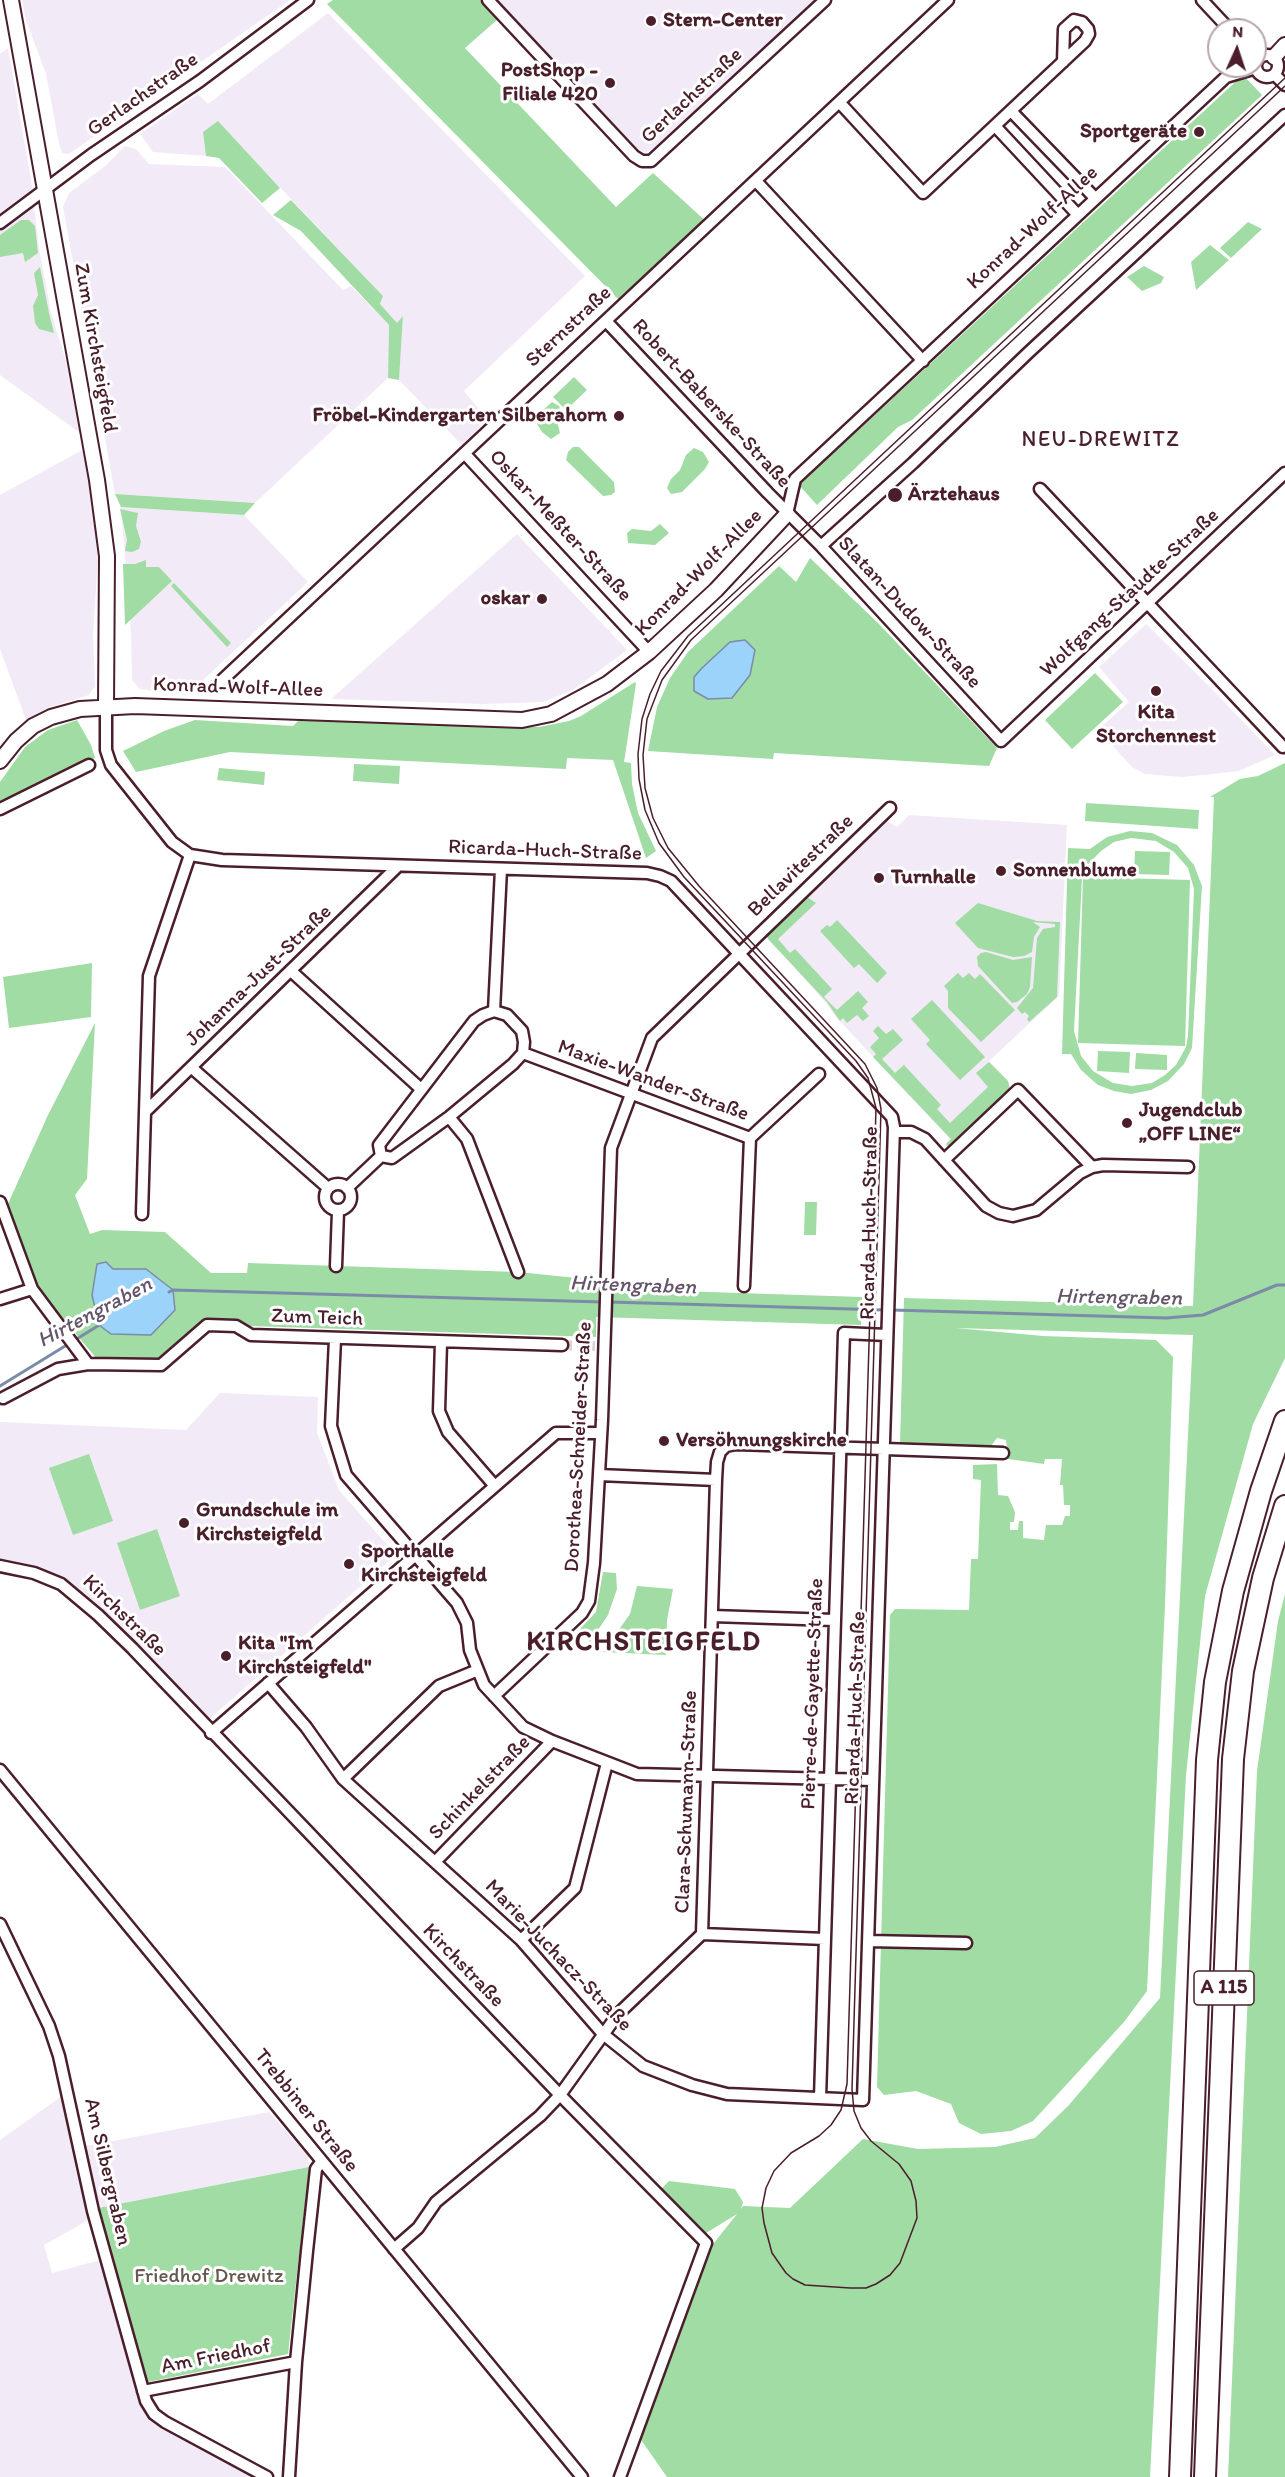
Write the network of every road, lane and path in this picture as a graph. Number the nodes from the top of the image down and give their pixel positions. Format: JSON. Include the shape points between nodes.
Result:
{"nodes":[{"id":1,"x":11,"y":0,"type":"edge"},
{"id":2,"x":308,"y":0,"type":"edge"},
{"id":3,"x":488,"y":0,"type":"edge"},
{"id":4,"x":825,"y":0,"type":"edge"},
{"id":5,"x":948,"y":0,"type":"edge"},
{"id":6,"x":1202,"y":0,"type":"edge"},
{"id":7,"x":1219,"y":18,"type":"edge"},
{"id":8,"x":1285,"y":45,"type":"edge"},
{"id":9,"x":1267,"y":55,"type":"edge"},
{"id":10,"x":1274,"y":57,"type":"junction"},
{"id":11,"x":1063,"y":62,"type":"dead end"},
{"id":12,"x":1275,"y":75,"type":"junction"},
{"id":13,"x":1267,"y":77,"type":"edge"},
{"id":14,"x":1224,"y":78,"type":"edge"},
{"id":15,"x":1285,"y":85,"type":"edge"},
{"id":16,"x":840,"y":103,"type":"junction"},
{"id":17,"x":1011,"y":111,"type":"junction"},
{"id":18,"x":1285,"y":115,"type":"edge"},
{"id":19,"x":995,"y":126,"type":"junction"},
{"id":20,"x":756,"y":181,"type":"junction"},
{"id":21,"x":46,"y":188,"type":"junction"},
{"id":22,"x":1095,"y":198,"type":"junction"},
{"id":23,"x":1078,"y":214,"type":"junction"},
{"id":24,"x":0,"y":223,"type":"edge"},
{"id":25,"x":606,"y":321,"type":"junction"},
{"id":26,"x":923,"y":361,"type":"junction"},
{"id":27,"x":465,"y":454,"type":"junction"},
{"id":28,"x":1285,"y":473,"type":"edge"},
{"id":29,"x":1040,"y":489,"type":"dead end"},
{"id":30,"x":787,"y":514,"type":"junction"},
{"id":31,"x":820,"y":546,"type":"junction"},
{"id":32,"x":1147,"y":603,"type":"junction"},
{"id":33,"x":649,"y":652,"type":"junction"},
{"id":34,"x":218,"y":684,"type":"dead end"},
{"id":35,"x":106,"y":707,"type":"junction"},
{"id":36,"x":1001,"y":741,"type":"joint"},
{"id":37,"x":1283,"y":747,"type":"dead end"},
{"id":38,"x":0,"y":761,"type":"edge"},
{"id":39,"x":89,"y":765,"type":"dead end"},
{"id":40,"x":890,"y":808,"type":"dead end"},
{"id":41,"x":0,"y":809,"type":"edge"},
{"id":42,"x":190,"y":855,"type":"junction"},
{"id":43,"x":398,"y":866,"type":"junction"},
{"id":44,"x":501,"y":869,"type":"junction"},
{"id":45,"x":739,"y":952,"type":"junction"},
{"id":46,"x":291,"y":971,"type":"junction"},
{"id":47,"x":494,"y":1011,"type":"junction"},
{"id":48,"x":523,"y":1053,"type":"junction"},
{"id":49,"x":192,"y":1068,"type":"junction"},
{"id":50,"x":819,"y":1074,"type":"dead end"},
{"id":51,"x":422,"y":1089,"type":"junction"},
{"id":52,"x":629,"y":1093,"type":"junction"},
{"id":53,"x":145,"y":1113,"type":"junction"},
{"id":54,"x":449,"y":1118,"type":"junction"},
{"id":55,"x":894,"y":1132,"type":"junction"},
{"id":56,"x":750,"y":1138,"type":"junction"},
{"id":57,"x":381,"y":1156,"type":"junction"},
{"id":58,"x":944,"y":1160,"type":"junction"},
{"id":59,"x":1092,"y":1167,"type":"junction"},
{"id":60,"x":1188,"y":1167,"type":"dead end"},
{"id":61,"x":328,"y":1188,"type":"junction"},
{"id":62,"x":347,"y":1188,"type":"junction"},
{"id":63,"x":0,"y":1202,"type":"edge"},
{"id":64,"x":338,"y":1211,"type":"junction"},
{"id":65,"x":142,"y":1214,"type":"dead end"},
{"id":66,"x":336,"y":1266,"type":"dead end"},
{"id":67,"x":518,"y":1272,"type":"dead end"},
{"id":68,"x":744,"y":1286,"type":"dead end"},
{"id":69,"x":32,"y":1289,"type":"junction"},
{"id":70,"x":0,"y":1299,"type":"edge"},
{"id":71,"x":887,"y":1335,"type":"junction"},
{"id":72,"x":335,"y":1339,"type":"junction"},
{"id":73,"x":441,"y":1341,"type":"junction"},
{"id":74,"x":562,"y":1345,"type":"tunnel mouth"},
{"id":75,"x":88,"y":1364,"type":"junction"},
{"id":76,"x":3,"y":1398,"type":"dead end"},
{"id":77,"x":1285,"y":1421,"type":"edge"},
{"id":78,"x":601,"y":1433,"type":"junction"},
{"id":79,"x":840,"y":1447,"type":"junction"},
{"id":80,"x":883,"y":1448,"type":"junction"},
{"id":81,"x":1002,"y":1454,"type":"dead end"},
{"id":82,"x":599,"y":1475,"type":"junction"},
{"id":83,"x":716,"y":1480,"type":"junction"},
{"id":84,"x":494,"y":1485,"type":"junction"},
{"id":85,"x":1285,"y":1506,"type":"edge"},
{"id":86,"x":415,"y":1555,"type":"junction"},
{"id":87,"x":0,"y":1566,"type":"edge"},
{"id":88,"x":712,"y":1616,"type":"junction"},
{"id":89,"x":834,"y":1620,"type":"junction"},
{"id":90,"x":478,"y":1670,"type":"junction"},
{"id":91,"x":268,"y":1683,"type":"junction"},
{"id":92,"x":494,"y":1696,"type":"junction"},
{"id":93,"x":211,"y":1733,"type":"junction"},
{"id":94,"x":552,"y":1741,"type":"junction"},
{"id":95,"x":607,"y":1763,"type":"junction"},
{"id":96,"x":0,"y":1770,"type":"edge"},
{"id":97,"x":708,"y":1775,"type":"junction"},
{"id":98,"x":343,"y":1779,"type":"junction"},
{"id":99,"x":830,"y":1779,"type":"junction"},
{"id":100,"x":873,"y":1780,"type":"junction"},
{"id":101,"x":435,"y":1862,"type":"junction"},
{"id":102,"x":0,"y":1924,"type":"edge"},
{"id":103,"x":702,"y":1934,"type":"junction"},
{"id":104,"x":825,"y":1939,"type":"junction"},
{"id":105,"x":521,"y":1941,"type":"junction"},
{"id":106,"x":868,"y":1941,"type":"junction"},
{"id":107,"x":966,"y":1943,"type":"dead end"},
{"id":108,"x":603,"y":2034,"type":"junction"},
{"id":109,"x":560,"y":2096,"type":"junction"},
{"id":110,"x":820,"y":2098,"type":"junction"},
{"id":111,"x":863,"y":2100,"type":"joint"},
{"id":112,"x":322,"y":2161,"type":"junction"},
{"id":113,"x":394,"y":2249,"type":"junction"},
{"id":114,"x":296,"y":2362,"type":"junction"},
{"id":115,"x":143,"y":2391,"type":"junction"},
{"id":116,"x":267,"y":2477,"type":"edge"},
{"id":117,"x":289,"y":2477,"type":"edge"},
{"id":118,"x":582,"y":2477,"type":"edge"},
{"id":119,"x":620,"y":2477,"type":"edge"},
{"id":120,"x":1180,"y":2477,"type":"edge"},
{"id":121,"x":1205,"y":2477,"type":"edge"}],
"edges":[{"from":1,"to":21,"type":"street","name":"Zum Kirchsteigfeld"},
{"from":2,"to":21,"type":"street","name":"Gerlachstraße"},
{"from":3,"to":4,"type":"street","name":"Gerlachstraße","via":[[642,161],[651,161]]},
{"from":5,"to":16,"type":"street","name":"Sternstraße"},
{"from":6,"to":7,"type":"street"},
{"from":8,"to":10,"type":"street"},
{"from":9,"to":10,"type":"street"},
{"from":10,"to":12,"type":"street","via":[[1279,68]]},
{"from":11,"to":17,"type":"street"},
{"from":12,"to":13,"type":"street"},
{"from":12,"to":15,"type":"street"},
{"from":14,"to":22,"type":"street","name":"Konrad-Wolf-Allee"},
{"from":16,"to":19,"type":"street","via":[[923,193]]},
{"from":16,"to":20,"type":"street","name":"Sternstraße"},
{"from":17,"to":19,"type":"street"},
{"from":17,"to":22,"type":"street"},
{"from":18,"to":31,"type":"street"},
{"from":19,"to":23,"type":"street"},
{"from":20,"to":25,"type":"street","name":"Sternstraße"},
{"from":20,"to":26,"type":"street"},
{"from":21,"to":24,"type":"street","name":"Gerlachstraße"},
{"from":21,"to":35,"type":"street","name":"Zum Kirchsteigfeld","via":[[107,556]]},
{"from":22,"to":23,"type":"street","name":"Konrad-Wolf-Allee"},
{"from":23,"to":26,"type":"street","name":"Konrad-Wolf-Allee"},
{"from":25,"to":27,"type":"street","name":"Sternstraße"},
{"from":25,"to":30,"type":"street","name":"Robert-Baberske-Straße"},
{"from":26,"to":30,"type":"street","name":"Konrad-Wolf-Allee","via":[[795,478]]},
{"from":27,"to":33,"type":"street","name":"Oskar-Meßter-Straße"},
{"from":27,"to":34,"type":"street","name":"Sternstraße"},
{"from":28,"to":32,"type":"street","name":"Wolfgang-Staudte-Straße"},
{"from":29,"to":32,"type":"street"},
{"from":30,"to":31,"type":"street","name":"Slatan-Dudow-Straße"},
{"from":30,"to":33,"type":"street","name":"Konrad-Wolf-Allee","via":[[716,590]]},
{"from":31,"to":36,"type":"street","name":"Slatan-Dudow-Straße"},
{"from":32,"to":36,"type":"street","name":"Wolfgang-Staudte-Straße"},
{"from":32,"to":37,"type":"street"},
{"from":33,"to":35,"type":"street","name":"Konrad-Wolf-Allee","via":[[587,696],[535,718]]},
{"from":35,"to":38,"type":"street","via":[[51,717],[21,736]]},
{"from":35,"to":42,"type":"street","via":[[106,750],[111,765],[172,842]]},
{"from":39,"to":41,"type":"street"},
{"from":40,"to":45,"type":"street","name":"Bellavitestraße"},
{"from":42,"to":43,"type":"street","name":"Ricarda-Huch-Straße","via":[[222,860]]},
{"from":42,"to":53,"type":"street","via":[[150,976]]},
{"from":43,"to":44,"type":"street","name":"Ricarda-Huch-Straße"},
{"from":43,"to":46,"type":"street","name":"Johanna-Just-Straße"},
{"from":44,"to":45,"type":"street","name":"Ricarda-Huch-Straße","via":[[660,876],[680,889]]},
{"from":44,"to":47,"type":"street"},
{"from":45,"to":52,"type":"street","name":"Dorothea-Schneider-Straße","via":[[652,1038]]},
{"from":45,"to":55,"type":"street","name":"Ricarda-Huch-Straße","via":[[885,1107],[892,1117]]},
{"from":46,"to":49,"type":"street","name":"Johanna-Just-Straße"},
{"from":46,"to":51,"type":"street"},
{"from":47,"to":48,"type":"street","via":[[507,1015],[522,1031]]},
{"from":47,"to":51,"type":"street","via":[[474,1021]]},
{"from":48,"to":52,"type":"street","name":"Maxie-Wander-Straße"},
{"from":48,"to":54,"type":"street"},
{"from":49,"to":53,"type":"street","name":"Johanna-Just-Straße"},
{"from":49,"to":61,"type":"street"},
{"from":50,"to":56,"type":"street","name":"Maxie-Wander-Straße"},
{"from":51,"to":57,"type":"street","via":[[379,1145]]},
{"from":52,"to":56,"type":"street","name":"Maxie-Wander-Straße"},
{"from":52,"to":78,"type":"street","name":"Dorothea-Schneider-Straße","via":[[611,1148],[606,1317],[600,1346]]},
{"from":53,"to":65,"type":"street"},
{"from":54,"to":57,"type":"street","via":[[392,1158]]},
{"from":54,"to":67,"type":"street","via":[[466,1139]]},
{"from":55,"to":58,"type":"street","via":[[921,1136]]},
{"from":55,"to":71,"type":"street","name":"Ricarda-Huch-Straße"},
{"from":56,"to":68,"type":"street"},
{"from":57,"to":62,"type":"street"},
{"from":58,"to":59,"type":"street","via":[[986,1206],[1013,1216],[1036,1210]]},
{"from":58,"to":59,"type":"street","via":[[1018,1090]]},
{"from":59,"to":60,"type":"street"},
{"from":61,"to":62,"type":"street","via":[[339,1184]]},
{"from":61,"to":64,"type":"street","via":[[326,1204]]},
{"from":62,"to":64,"type":"street","via":[[350,1203]]},
{"from":63,"to":69,"type":"street"},
{"from":64,"to":66,"type":"street"},
{"from":69,"to":70,"type":"street"},
{"from":69,"to":75,"type":"street"},
{"from":71,"to":79,"type":"street","name":"Pierre-de-Gayette-Straße","via":[[844,1333]]},
{"from":71,"to":80,"type":"street","name":"Ricarda-Huch-Straße"},
{"from":72,"to":73,"type":"street","name":"Zum Teich"},
{"from":72,"to":75,"type":"street","name":"Zum Teich","via":[[251,1335],[236,1326],[207,1325],[161,1365]]},
{"from":72,"to":86,"type":"street","via":[[331,1426],[346,1475]]},
{"from":73,"to":74,"type":"street","name":"Zum Teich"},
{"from":73,"to":84,"type":"street","via":[[440,1412],[448,1432]]},
{"from":75,"to":76,"type":"street","name":"Zum Teich","via":[[58,1368]]},
{"from":77,"to":120,"type":"highway","number":"A 115","via":[[1233,1591],[1215,1682],[1209,1749]]},
{"from":78,"to":82,"type":"street","name":"Dorothea-Schneider-Straße"},
{"from":78,"to":84,"type":"street","via":[[556,1433]]},
{"from":79,"to":80,"type":"street"},
{"from":79,"to":83,"type":"street","name":"Clara-Schumann-Straße","via":[[726,1446],[717,1462]]},
{"from":79,"to":89,"type":"street","name":"Pierre-de-Gayette-Straße"},
{"from":80,"to":81,"type":"street"},
{"from":80,"to":100,"type":"street","name":"Ricarda-Huch-Straße"},
{"from":82,"to":83,"type":"street"},
{"from":82,"to":92,"type":"street","name":"Dorothea-Schneider-Straße","via":[[589,1601],[582,1613]]},
{"from":83,"to":88,"type":"street","name":"Clara-Schumann-Straße"},
{"from":84,"to":86,"type":"street"},
{"from":85,"to":121,"type":"highway","number":"A 115","via":[[1263,1578],[1243,1671],[1233,1759]]},
{"from":86,"to":90,"type":"street","via":[[463,1613]]},
{"from":86,"to":91,"type":"street"},
{"from":87,"to":93,"type":"street","name":"Kirchstraße","via":[[34,1573],[78,1596]]},
{"from":88,"to":89,"type":"street"},
{"from":88,"to":97,"type":"street","name":"Clara-Schumann-Straße"},
{"from":89,"to":99,"type":"street","name":"Pierre-de-Gayette-Straße"},
{"from":90,"to":92,"type":"street"},
{"from":90,"to":98,"type":"street","via":[[439,1686]]},
{"from":91,"to":93,"type":"street"},
{"from":91,"to":98,"type":"street","name":"Marie-Juchacz-Straße"},
{"from":92,"to":94,"type":"street","via":[[523,1727]]},
{"from":93,"to":109,"type":"street","name":"Kirchstraße"},
{"from":94,"to":95,"type":"street"},
{"from":94,"to":101,"type":"street","name":"Schinkelstraße"},
{"from":95,"to":97,"type":"street","via":[[637,1774]]},
{"from":95,"to":105,"type":"street","via":[[575,1888]]},
{"from":96,"to":112,"type":"street","name":"Trebbiner Straße"},
{"from":97,"to":99,"type":"street"},
{"from":97,"to":103,"type":"street","name":"Clara-Schumann-Straße"},
{"from":98,"to":101,"type":"street","name":"Marie-Juchacz-Straße"},
{"from":99,"to":100,"type":"street"},
{"from":99,"to":104,"type":"street","name":"Pierre-de-Gayette-Straße"},
{"from":100,"to":106,"type":"street","name":"Ricarda-Huch-Straße"},
{"from":101,"to":105,"type":"street","name":"Marie-Juchacz-Straße"},
{"from":102,"to":115,"type":"street","name":"Am Silbergraben","via":[[49,2026],[59,2056],[93,2211]]},
{"from":103,"to":104,"type":"street"},
{"from":103,"to":108,"type":"street","name":"Clara-Schumann-Straße","via":[[618,2014]]},
{"from":104,"to":110,"type":"street","name":"Pierre-de-Gayette-Straße"},
{"from":105,"to":108,"type":"street","name":"Marie-Juchacz-Straße"},
{"from":106,"to":107,"type":"street"},
{"from":106,"to":111,"type":"street","name":"Ricarda-Huch-Straße"},
{"from":108,"to":109,"type":"street","name":"Clara-Schumann-Straße"},
{"from":108,"to":110,"type":"street","name":"Marie-Juchacz-Straße","via":[[643,2066],[692,2085],[727,2094]]},
{"from":109,"to":113,"type":"street","name":"Clara-Schumann-Straße","via":[[436,2202],[418,2228]]},
{"from":109,"to":119,"type":"street","name":"Kirchstraße","via":[[706,2243]]},
{"from":110,"to":111,"type":"street","name":"Marie-Juchacz-Straße"},
{"from":112,"to":113,"type":"street","name":"Trebbiner Straße"},
{"from":112,"to":114,"type":"street","name":"Am Friedhof","via":[[316,2169]]},
{"from":113,"to":118,"type":"street","name":"Trebbiner Straße"},
{"from":114,"to":115,"type":"street","name":"Am Friedhof"},
{"from":114,"to":117,"type":"street","name":"Am Friedhof"},
{"from":115,"to":116,"type":"street","name":"Am Silbergraben","via":[[154,2415]]}]}
